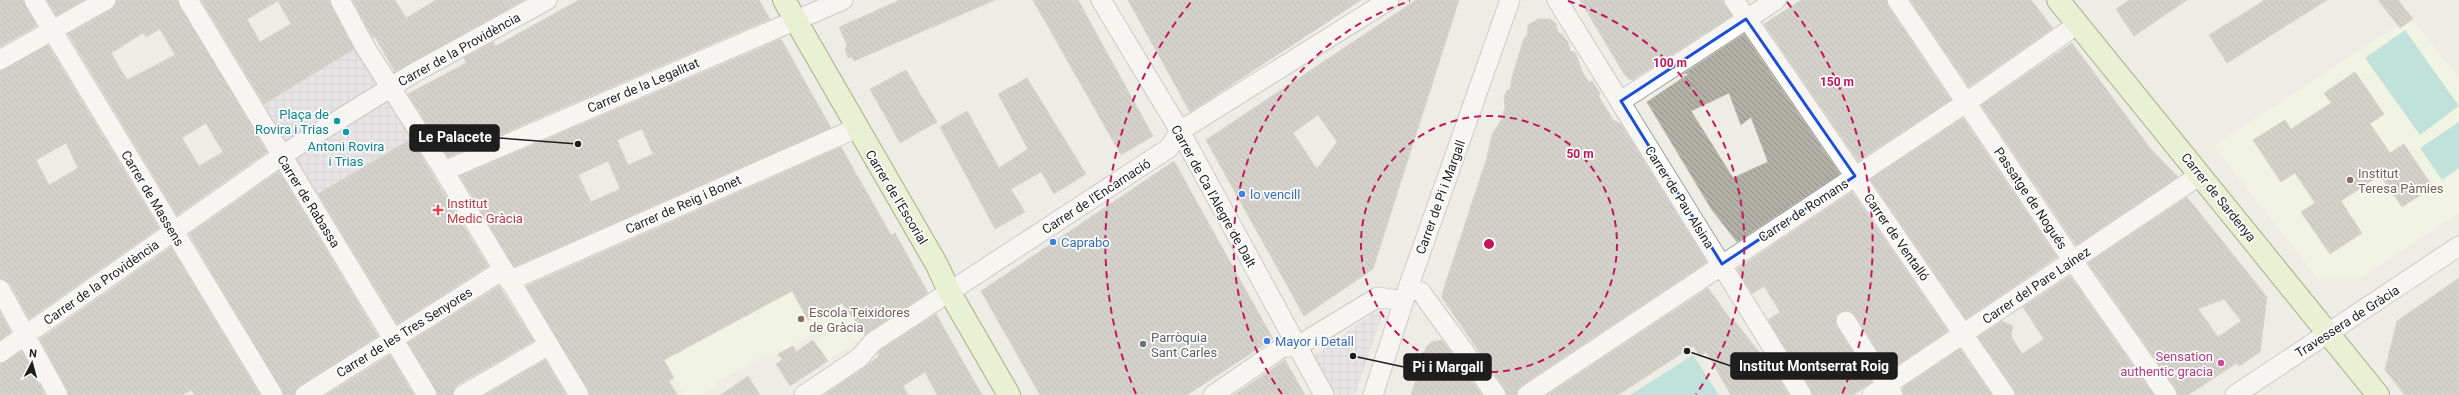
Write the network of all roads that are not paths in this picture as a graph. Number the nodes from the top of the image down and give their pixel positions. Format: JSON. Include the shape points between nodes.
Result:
{"nodes":[{"id":1,"x":34,"y":0,"type":"edge"},
{"id":2,"x":106,"y":0,"type":"edge"},
{"id":3,"x":188,"y":0,"type":"edge"},
{"id":4,"x":340,"y":0,"type":"edge"},
{"id":5,"x":547,"y":0,"type":"edge"},
{"id":6,"x":784,"y":0,"type":"edge"},
{"id":7,"x":843,"y":0,"type":"edge"},
{"id":8,"x":1101,"y":0,"type":"edge"},
{"id":9,"x":1389,"y":0,"type":"edge"},
{"id":10,"x":1510,"y":0,"type":"edge"},
{"id":11,"x":1557,"y":0,"type":"edge"},
{"id":12,"x":1734,"y":0,"type":"edge"},
{"id":13,"x":1776,"y":0,"type":"edge"},
{"id":14,"x":1897,"y":0,"type":"edge"},
{"id":15,"x":2058,"y":0,"type":"edge"},
{"id":16,"x":1746,"y":19,"type":"junction"},
{"id":17,"x":795,"y":20,"type":"junction"},
{"id":18,"x":2078,"y":24,"type":"junction"},
{"id":19,"x":52,"y":31,"type":"junction"},
{"id":20,"x":0,"y":60,"type":"edge"},
{"id":21,"x":391,"y":87,"type":"junction"},
{"id":22,"x":1621,"y":101,"type":"junction"},
{"id":23,"x":1967,"y":102,"type":"junction"},
{"id":24,"x":857,"y":128,"type":"junction"},
{"id":25,"x":1180,"y":131,"type":"junction"},
{"id":26,"x":281,"y":156,"type":"junction"},
{"id":27,"x":444,"y":171,"type":"junction"},
{"id":28,"x":2200,"y":175,"type":"junction"},
{"id":29,"x":1855,"y":176,"type":"junction"},
{"id":30,"x":174,"y":232,"type":"junction"},
{"id":31,"x":2459,"y":246,"type":"edge"},
{"id":32,"x":2073,"y":261,"type":"junction"},
{"id":33,"x":1722,"y":264,"type":"junction"},
{"id":34,"x":506,"y":276,"type":"junction"},
{"id":35,"x":0,"y":289,"type":"edge"},
{"id":36,"x":950,"y":293,"type":"junction"},
{"id":37,"x":1405,"y":294,"type":"junction"},
{"id":38,"x":1846,"y":321,"type":"dead end"},
{"id":39,"x":2328,"y":333,"type":"junction"},
{"id":40,"x":1964,"y":334,"type":"junction"},
{"id":41,"x":25,"y":335,"type":"junction"},
{"id":42,"x":393,"y":339,"type":"junction"},
{"id":43,"x":1301,"y":344,"type":"junction"},
{"id":44,"x":549,"y":346,"type":"junction"},
{"id":45,"x":0,"y":353,"type":"edge"},
{"id":46,"x":1884,"y":392,"type":"edge"},
{"id":47,"x":58,"y":395,"type":"edge"},
{"id":48,"x":273,"y":395,"type":"edge"},
{"id":49,"x":305,"y":395,"type":"edge"},
{"id":50,"x":427,"y":395,"type":"edge"},
{"id":51,"x":463,"y":395,"type":"edge"},
{"id":52,"x":579,"y":395,"type":"edge"},
{"id":53,"x":804,"y":395,"type":"edge"},
{"id":54,"x":1009,"y":395,"type":"edge"},
{"id":55,"x":1213,"y":395,"type":"edge"},
{"id":56,"x":1324,"y":395,"type":"edge"},
{"id":57,"x":1373,"y":395,"type":"edge"},
{"id":58,"x":1496,"y":395,"type":"edge"},
{"id":59,"x":1527,"y":395,"type":"edge"},
{"id":60,"x":1802,"y":395,"type":"edge"},
{"id":61,"x":2005,"y":395,"type":"edge"},
{"id":62,"x":2167,"y":395,"type":"edge"},
{"id":63,"x":2235,"y":395,"type":"edge"},
{"id":64,"x":2378,"y":395,"type":"edge"}],
"edges":[{"from":1,"to":19,"type":"street","name":"Carrer de Massens"},
{"from":2,"to":19,"type":"street"},
{"from":3,"to":26,"type":"street","name":"Carrer de Rabassa"},
{"from":4,"to":21,"type":"street"},
{"from":5,"to":21,"type":"street","name":"Carrer de la Providència"},
{"from":6,"to":17,"type":"street","name":"Carrer de l'Escorial"},
{"from":7,"to":17,"type":"street","name":"Carrer de la Legalitat"},
{"from":8,"to":25,"type":"street","name":"Carrer de Ca l'Alegre de Dalt"},
{"from":9,"to":25,"type":"street","name":"Carrer de l'Encarnació"},
{"from":10,"to":37,"type":"street","name":"Carrer de Pi i Margall"},
{"from":11,"to":22,"type":"street","name":"Carrer de Pau Alsina"},
{"from":12,"to":16,"type":"street","name":"Carrer de Ventalló"},
{"from":13,"to":16,"type":"street"},
{"from":14,"to":23,"type":"street","name":"Passatge de Nogués"},
{"from":15,"to":18,"type":"street","name":"Carrer de Sardenya"},
{"from":16,"to":22,"type":"street"},
{"from":16,"to":29,"type":"street","name":"Carrer de Ventalló"},
{"from":17,"to":24,"type":"street","name":"Carrer de l'Escorial"},
{"from":17,"to":27,"type":"street","name":"Carrer de la Legalitat"},
{"from":18,"to":23,"type":"street","name":"Carrer de Romans"},
{"from":18,"to":28,"type":"street","name":"Carrer de Sardenya"},
{"from":19,"to":20,"type":"street"},
{"from":19,"to":30,"type":"street","name":"Carrer de Massens"},
{"from":21,"to":26,"type":"street"},
{"from":21,"to":27,"type":"street"},
{"from":22,"to":33,"type":"street","name":"Carrer de Pau Alsina"},
{"from":23,"to":29,"type":"street","name":"Carrer de Romans"},
{"from":23,"to":32,"type":"street","name":"Passatge de Nogués"},
{"from":24,"to":34,"type":"street","name":"Carrer de Reig i Bonet"},
{"from":24,"to":36,"type":"street","name":"Carrer de l'Escorial","via":[[937,264]]},
{"from":25,"to":36,"type":"street","name":"Carrer de l'Encarnació","via":[[1168,148]]},
{"from":25,"to":43,"type":"street","name":"Carrer de Ca l'Alegre de Dalt"},
{"from":26,"to":30,"type":"street","name":"Carrer de la Providència"},
{"from":26,"to":42,"type":"street","name":"Carrer de Rabassa"},
{"from":27,"to":34,"type":"street"},
{"from":28,"to":32,"type":"street","name":"Carrer del Pare Laínez"},
{"from":28,"to":39,"type":"street","name":"Carrer de Sardenya"},
{"from":29,"to":33,"type":"street","name":"Carrer de Romans"},
{"from":29,"to":40,"type":"street","name":"Carrer de Ventalló"},
{"from":30,"to":41,"type":"street","name":"Carrer de la Providència"},
{"from":30,"to":48,"type":"street","name":"Carrer de Massens"},
{"from":31,"to":39,"type":"street","name":"Travessera de Gràcia"},
{"from":32,"to":40,"type":"street","name":"Carrer del Pare Laínez"},
{"from":32,"to":62,"type":"street","name":"Passatge de Nogués"},
{"from":33,"to":59,"type":"street","name":"Carrer de Romans"},
{"from":33,"to":60,"type":"street","name":"Carrer de Pau Alsina"},
{"from":34,"to":42,"type":"street","name":"Carrer de les Tres Senyores"},
{"from":34,"to":44,"type":"street"},
{"from":35,"to":41,"type":"street"},
{"from":36,"to":53,"type":"street","name":"Carrer de l'Encarnació","via":[[873,342],[859,358]]},
{"from":36,"to":54,"type":"street","name":"Carrer de l'Escorial"},
{"from":37,"to":43,"type":"street","via":[[1378,297]]},
{"from":37,"to":57,"type":"street","name":"Carrer de Pi i Margall"},
{"from":37,"to":58,"type":"street","via":[[1421,292]]},
{"from":38,"to":46,"type":"street"},
{"from":39,"to":63,"type":"street","name":"Travessera de Gràcia"},
{"from":39,"to":64,"type":"street","name":"Carrer de Sardenya"},
{"from":40,"to":46,"type":"street","name":"Carrer del Pare Laínez"},
{"from":40,"to":61,"type":"street","name":"Carrer de Ventalló"},
{"from":41,"to":45,"type":"street","name":"Carrer de la Providència"},
{"from":41,"to":47,"type":"street"},
{"from":42,"to":49,"type":"street","name":"Carrer de les Tres Senyores"},
{"from":42,"to":50,"type":"street","name":"Carrer de Rabassa"},
{"from":43,"to":55,"type":"street","via":[[1283,347]]},
{"from":43,"to":56,"type":"street","name":"Carrer de Ca l'Alegre de Dalt"},
{"from":44,"to":51,"type":"street"},
{"from":44,"to":52,"type":"street"}]}
